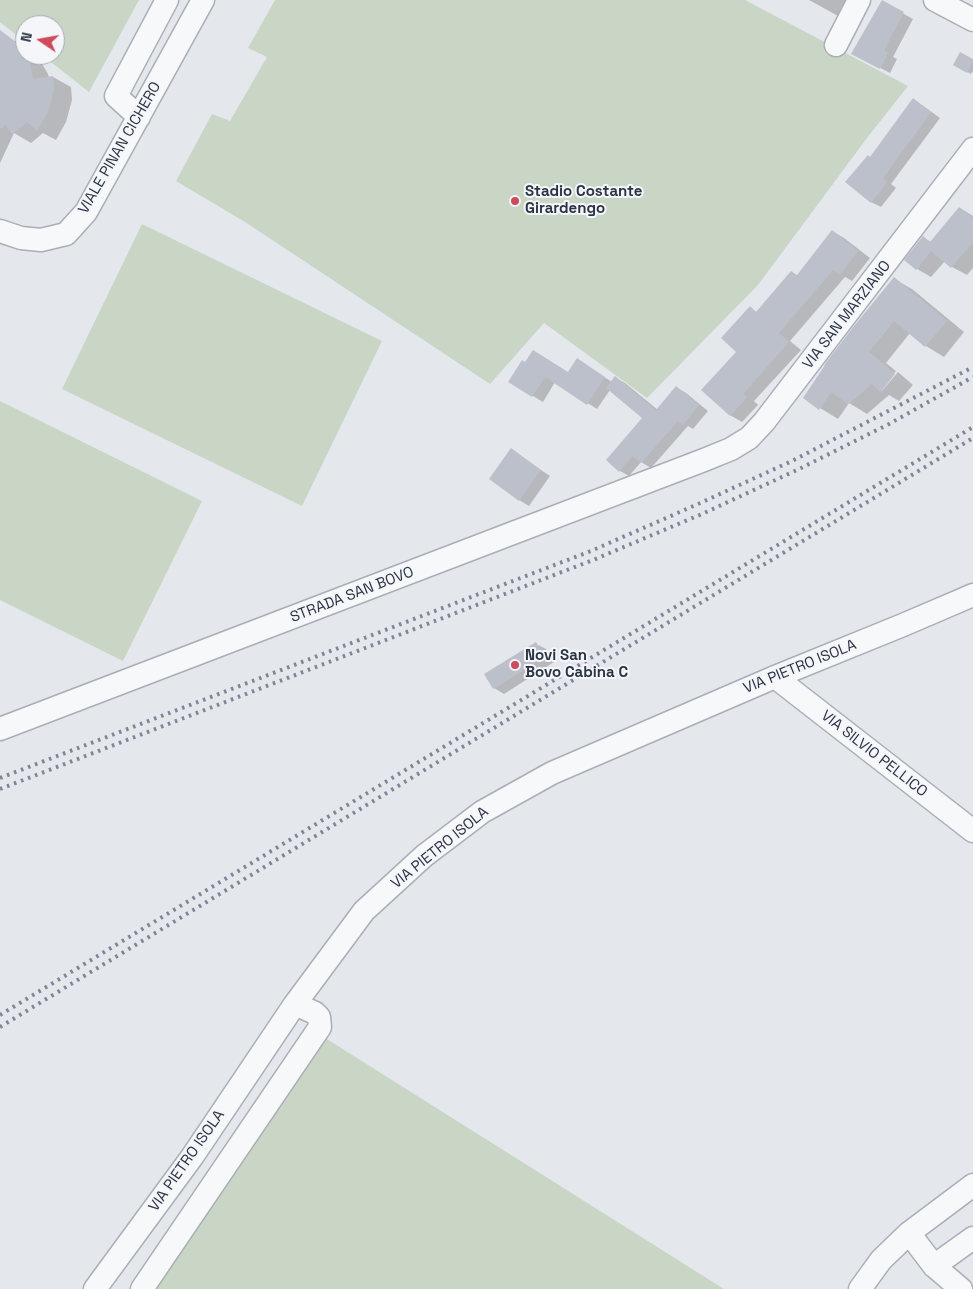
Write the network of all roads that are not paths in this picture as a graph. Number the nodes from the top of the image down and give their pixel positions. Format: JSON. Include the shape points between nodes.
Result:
{"nodes":[{"id":1,"x":167,"y":0,"type":"edge"},
{"id":2,"x":203,"y":0,"type":"edge"},
{"id":3,"x":859,"y":0,"type":"edge"},
{"id":4,"x":935,"y":0,"type":"edge"},
{"id":5,"x":973,"y":20,"type":"edge"},
{"id":6,"x":836,"y":45,"type":"dead end"},
{"id":7,"x":139,"y":117,"type":"junction"},
{"id":8,"x":973,"y":149,"type":"edge"},
{"id":9,"x":0,"y":231,"type":"edge"},
{"id":10,"x":704,"y":460,"type":"joint"},
{"id":11,"x":973,"y":595,"type":"edge"},
{"id":12,"x":775,"y":677,"type":"junction"},
{"id":13,"x":0,"y":729,"type":"edge"},
{"id":14,"x":973,"y":831,"type":"edge"},
{"id":15,"x":295,"y":1004,"type":"junction"},
{"id":16,"x":192,"y":1156,"type":"junction"},
{"id":17,"x":215,"y":1182,"type":"junction"},
{"id":18,"x":973,"y":1186,"type":"edge"},
{"id":19,"x":909,"y":1233,"type":"junction"},
{"id":20,"x":973,"y":1238,"type":"edge"},
{"id":21,"x":934,"y":1266,"type":"junction"},
{"id":22,"x":96,"y":1289,"type":"edge"},
{"id":23,"x":142,"y":1289,"type":"edge"},
{"id":24,"x":860,"y":1289,"type":"edge"},
{"id":25,"x":961,"y":1289,"type":"edge"}],
"edges":[{"from":1,"to":7,"type":"street","via":[[116,96]]},
{"from":2,"to":7,"type":"street","name":"VIALE PINAN CICHERO"},
{"from":3,"to":6,"type":"street"},
{"from":4,"to":5,"type":"street"},
{"from":7,"to":9,"type":"street","name":"VIALE PINAN CICHERO","via":[[86,212],[66,234],[41,240]]},
{"from":8,"to":10,"type":"street","name":"VIA SAN MARZIANO","via":[[764,422],[749,438]]},
{"from":10,"to":13,"type":"street","name":"STRADA SAN BOVO"},
{"from":11,"to":12,"type":"street","name":"VIA PIETRO ISOLA"},
{"from":12,"to":14,"type":"street","name":"VIA SILVIO PELLICO"},
{"from":12,"to":15,"type":"street","name":"VIA PIETRO ISOLA","via":[[552,773],[482,812],[424,856],[364,911]]},
{"from":15,"to":16,"type":"street","name":"VIA PIETRO ISOLA"},
{"from":15,"to":17,"type":"street","via":[[319,1017],[320,1027]]},
{"from":16,"to":17,"type":"street"},
{"from":16,"to":22,"type":"street","name":"VIA PIETRO ISOLA"},
{"from":17,"to":23,"type":"street"},
{"from":18,"to":19,"type":"street"},
{"from":19,"to":21,"type":"street"},
{"from":19,"to":24,"type":"street","via":[[881,1260]]},
{"from":20,"to":21,"type":"street"},
{"from":21,"to":25,"type":"street"}]}
